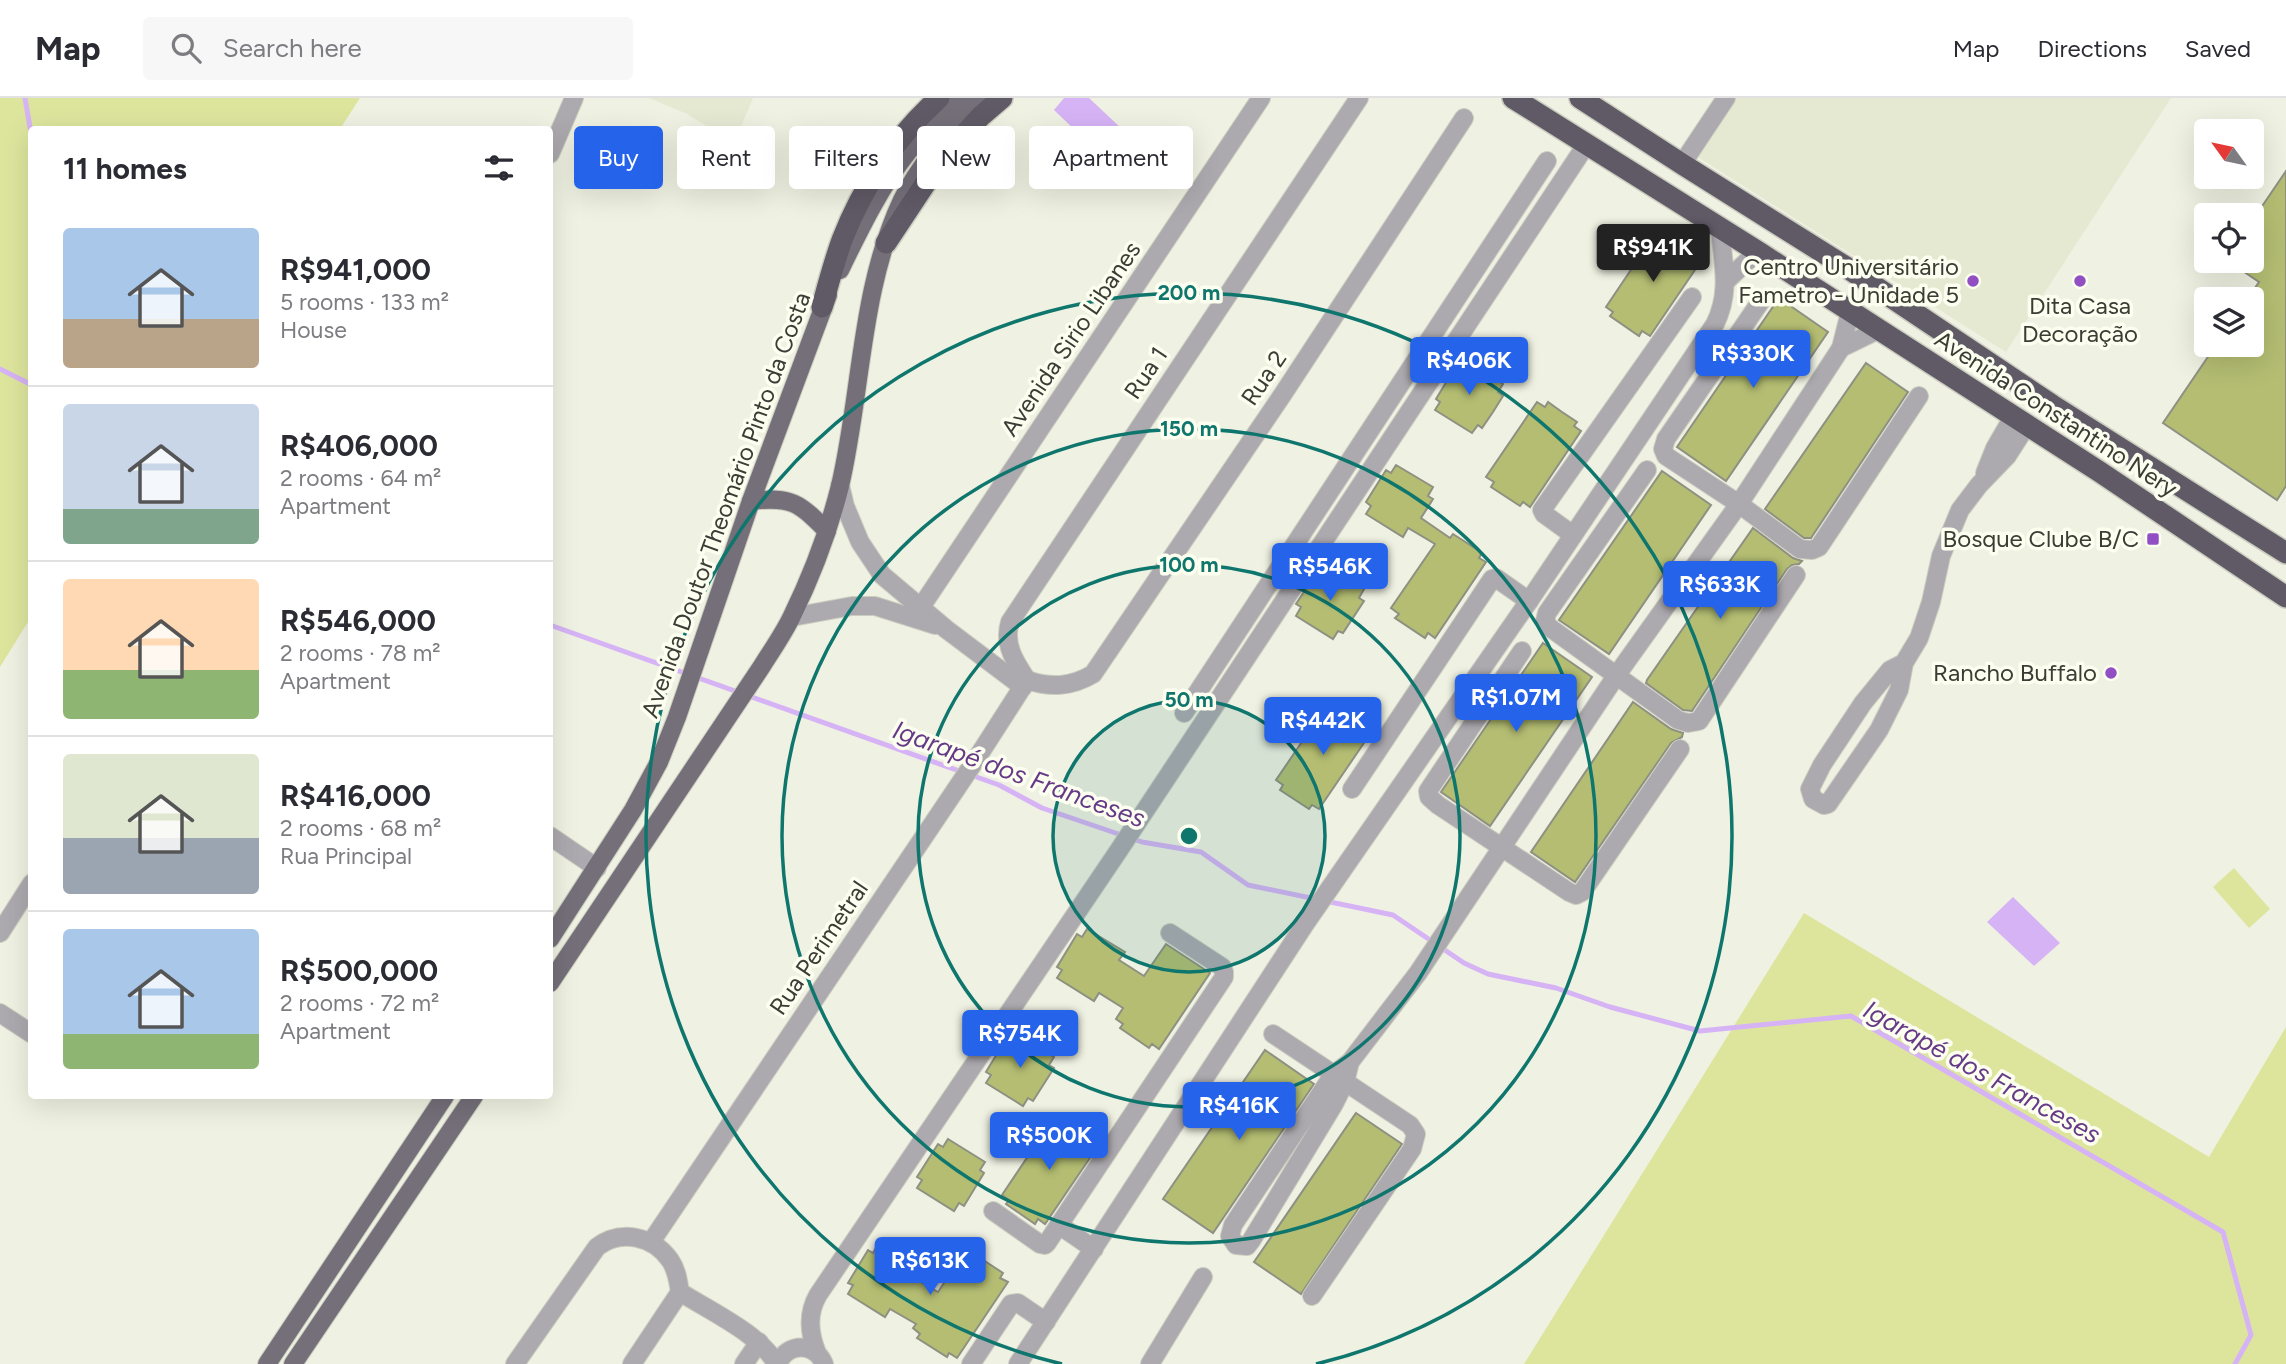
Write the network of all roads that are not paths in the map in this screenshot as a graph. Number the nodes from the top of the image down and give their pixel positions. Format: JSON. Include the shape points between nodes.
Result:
{"nodes":[{"id":1,"x":574,"y":98,"type":"edge"},
{"id":2,"x":939,"y":98,"type":"edge"},
{"id":3,"x":963,"y":98,"type":"edge"},
{"id":4,"x":979,"y":98,"type":"edge"},
{"id":5,"x":1002,"y":98,"type":"edge"},
{"id":6,"x":1262,"y":98,"type":"edge"},
{"id":7,"x":1359,"y":98,"type":"edge"},
{"id":8,"x":1513,"y":98,"type":"edge"},
{"id":9,"x":1580,"y":98,"type":"edge"},
{"id":10,"x":1726,"y":98,"type":"edge"},
{"id":11,"x":1464,"y":118,"type":"dead end"},
{"id":12,"x":1586,"y":145,"type":"junction"},
{"id":13,"x":553,"y":147,"type":"edge"},
{"id":14,"x":1547,"y":161,"type":"dead end"},
{"id":15,"x":1682,"y":164,"type":"junction"},
{"id":16,"x":1720,"y":229,"type":"junction"},
{"id":17,"x":886,"y":243,"type":"junction"},
{"id":18,"x":1757,"y":252,"type":"junction"},
{"id":19,"x":1725,"y":282,"type":"junction"},
{"id":20,"x":1692,"y":297,"type":"dead end"},
{"id":21,"x":1763,"y":298,"type":"dead end"},
{"id":22,"x":822,"y":307,"type":"junction"},
{"id":23,"x":1850,"y":312,"type":"junction"},
{"id":24,"x":1878,"y":330,"type":"junction"},
{"id":25,"x":1841,"y":348,"type":"junction"},
{"id":26,"x":1919,"y":396,"type":"dead end"},
{"id":27,"x":2020,"y":421,"type":"junction"},
{"id":28,"x":1647,"y":470,"type":"dead end"},
{"id":29,"x":840,"y":485,"type":"junction"},
{"id":30,"x":751,"y":501,"type":"junction"},
{"id":31,"x":1739,"y":504,"type":"junction"},
{"id":32,"x":827,"y":531,"type":"junction"},
{"id":33,"x":1573,"y":534,"type":"junction"},
{"id":34,"x":2286,"y":553,"type":"edge"},
{"id":35,"x":1796,"y":575,"type":"dead end"},
{"id":36,"x":2286,"y":597,"type":"edge"},
{"id":37,"x":1530,"y":601,"type":"junction"},
{"id":38,"x":921,"y":607,"type":"junction"},
{"id":39,"x":792,"y":617,"type":"junction"},
{"id":40,"x":946,"y":629,"type":"junction"},
{"id":41,"x":1522,"y":651,"type":"dead end"},
{"id":42,"x":1904,"y":663,"type":"junction"},
{"id":43,"x":1616,"y":676,"type":"junction"},
{"id":44,"x":1025,"y":684,"type":"junction"},
{"id":45,"x":1184,"y":713,"type":"dead end"},
{"id":46,"x":1680,"y":749,"type":"dead end"},
{"id":47,"x":1352,"y":789,"type":"dead end"},
{"id":48,"x":553,"y":838,"type":"edge"},
{"id":49,"x":1502,"y":848,"type":"junction"},
{"id":50,"x":597,"y":868,"type":"junction"},
{"id":51,"x":28,"y":889,"type":"edge"},
{"id":52,"x":0,"y":933,"type":"edge"},
{"id":53,"x":1170,"y":933,"type":"dead end"},
{"id":54,"x":553,"y":934,"type":"edge"},
{"id":55,"x":553,"y":979,"type":"edge"},
{"id":56,"x":0,"y":1013,"type":"edge"},
{"id":57,"x":28,"y":1031,"type":"edge"},
{"id":58,"x":1273,"y":1034,"type":"dead end"},
{"id":59,"x":1339,"y":1078,"type":"junction"},
{"id":60,"x":443,"y":1099,"type":"edge"},
{"id":61,"x":472,"y":1099,"type":"edge"},
{"id":62,"x":993,"y":1211,"type":"dead end"},
{"id":63,"x":1059,"y":1225,"type":"junction"},
{"id":64,"x":651,"y":1242,"type":"junction"},
{"id":65,"x":1094,"y":1249,"type":"junction"},
{"id":66,"x":1203,"y":1277,"type":"dead end"},
{"id":67,"x":680,"y":1292,"type":"junction"},
{"id":68,"x":1312,"y":1296,"type":"dead end"},
{"id":69,"x":1046,"y":1322,"type":"junction"},
{"id":70,"x":759,"y":1342,"type":"junction"},
{"id":71,"x":821,"y":1358,"type":"edge"},
{"id":72,"x":1154,"y":1363,"type":"edge"},
{"id":73,"x":267,"y":1364,"type":"edge"},
{"id":74,"x":293,"y":1364,"type":"edge"},
{"id":75,"x":515,"y":1364,"type":"edge"},
{"id":76,"x":632,"y":1364,"type":"edge"},
{"id":77,"x":744,"y":1364,"type":"edge"},
{"id":78,"x":777,"y":1364,"type":"edge"},
{"id":79,"x":971,"y":1364,"type":"edge"},
{"id":80,"x":1018,"y":1364,"type":"edge"}],
"edges":[{"from":1,"to":13,"type":"street"},
{"from":2,"to":22,"type":"highway","via":[[898,141],[870,183],[842,241]]},
{"from":3,"to":22,"type":"main road","name":"Avenida Doutor Theomário Pinto da Costa","via":[[909,151],[887,181]]},
{"from":4,"to":17,"type":"main road","via":[[922,166],[903,198]]},
{"from":5,"to":17,"type":"highway","via":[[941,160]]},
{"from":6,"to":38,"type":"street","name":"Avenida Sirio Libanes"},
{"from":7,"to":44,"type":"street","name":"Rua 1","via":[[1010,622],[1008,642]]},
{"from":8,"to":12,"type":"highway","name":"Avenida Constantino Nery"},
{"from":9,"to":15,"type":"highway","name":"Avenida Constantino Nery"},
{"from":10,"to":15,"type":"street"},
{"from":11,"to":44,"type":"street","name":"Rua 2","via":[[1093,674],[1066,685]]},
{"from":12,"to":16,"type":"highway","name":"Avenida Constantino Nery"},
{"from":12,"to":71,"type":"street","via":[[818,1295],[810,1317],[812,1339]]},
{"from":14,"to":45,"type":"street"},
{"from":15,"to":34,"type":"highway","name":"Avenida Constantino Nery"},
{"from":16,"to":18,"type":"highway","name":"Avenida Constantino Nery"},
{"from":16,"to":19,"type":"street"},
{"from":17,"to":29,"type":"main road"},
{"from":18,"to":19,"type":"street"},
{"from":18,"to":23,"type":"highway","name":"Avenida Constantino Nery"},
{"from":19,"to":33,"type":"street","via":[[1724,302],[1715,324]]},
{"from":20,"to":33,"type":"street","via":[[1542,510]]},
{"from":21,"to":31,"type":"street","via":[[1663,449],[1666,456]]},
{"from":22,"to":30,"type":"main road","name":"Avenida Doutor Theomário Pinto da Costa"},
{"from":23,"to":24,"type":"highway","name":"Avenida Constantino Nery"},
{"from":23,"to":25,"type":"street"},
{"from":24,"to":25,"type":"street"},
{"from":24,"to":27,"type":"highway","name":"Avenida Constantino Nery"},
{"from":25,"to":31,"type":"street"},
{"from":26,"to":31,"type":"street","via":[[1819,547],[1800,549]]},
{"from":27,"to":36,"type":"highway","name":"Avenida Constantino Nery"},
{"from":27,"to":42,"type":"street","via":[[1995,447],[1979,485],[1961,510],[1941,556],[1919,638]]},
{"from":28,"to":43,"type":"street","via":[[1545,621]]},
{"from":29,"to":32,"type":"main road"},
{"from":29,"to":38,"type":"street","via":[[870,559]]},
{"from":30,"to":32,"type":"main road","via":[[794,502]]},
{"from":30,"to":50,"type":"main road","name":"Avenida Doutor Theomário Pinto da Costa","via":[[659,762]]},
{"from":31,"to":43,"type":"street"},
{"from":32,"to":39,"type":"main road"},
{"from":33,"to":37,"type":"street"},
{"from":35,"to":43,"type":"street","via":[[1699,721],[1678,720]]},
{"from":37,"to":47,"type":"street","via":[[1492,579]]},
{"from":37,"to":65,"type":"street","via":[[1305,924]]},
{"from":38,"to":40,"type":"street"},
{"from":39,"to":40,"type":"street","via":[[876,606]]},
{"from":39,"to":55,"type":"main road"},
{"from":40,"to":44,"type":"street"},
{"from":41,"to":49,"type":"street","via":[[1428,791],[1438,805]]},
{"from":42,"to":42,"type":"street","via":[[1890,670],[1863,703],[1822,765],[1810,789],[1813,799],[1828,804],[1854,769],[1899,690]]},
{"from":43,"to":49,"type":"street"},
{"from":44,"to":64,"type":"street","name":"Rua Perimetral"},
{"from":46,"to":49,"type":"street","via":[[1582,892],[1569,892]]},
{"from":48,"to":50,"type":"street"},
{"from":49,"to":59,"type":"street","via":[[1418,973]]},
{"from":50,"to":54,"type":"main road","name":"Avenida Doutor Theomário Pinto da Costa"},
{"from":51,"to":52,"type":"street"},
{"from":53,"to":63,"type":"street","via":[[1222,967],[1224,977]]},
{"from":56,"to":57,"type":"street"},
{"from":58,"to":59,"type":"street"},
{"from":59,"to":59,"type":"street","via":[[1334,1104],[1251,1241],[1236,1245],[1230,1236],[1233,1225]]},
{"from":59,"to":68,"type":"street","via":[[1410,1125],[1416,1134],[1412,1149]]},
{"from":60,"to":73,"type":"main road"},
{"from":61,"to":74,"type":"main road"},
{"from":62,"to":63,"type":"street","via":[[1042,1245]]},
{"from":63,"to":65,"type":"street"},
{"from":64,"to":67,"type":"street","via":[[671,1261]]},
{"from":64,"to":75,"type":"street","via":[[620,1237],[597,1247]]},
{"from":65,"to":69,"type":"street"},
{"from":66,"to":72,"type":"street"},
{"from":67,"to":70,"type":"street"},
{"from":67,"to":76,"type":"street"},
{"from":69,"to":79,"type":"street","via":[[1015,1303]]},
{"from":69,"to":80,"type":"street"},
{"from":70,"to":77,"type":"street"},
{"from":70,"to":78,"type":"street"},
{"from":71,"to":78,"type":"street","via":[[810,1348],[793,1348]]}]}
